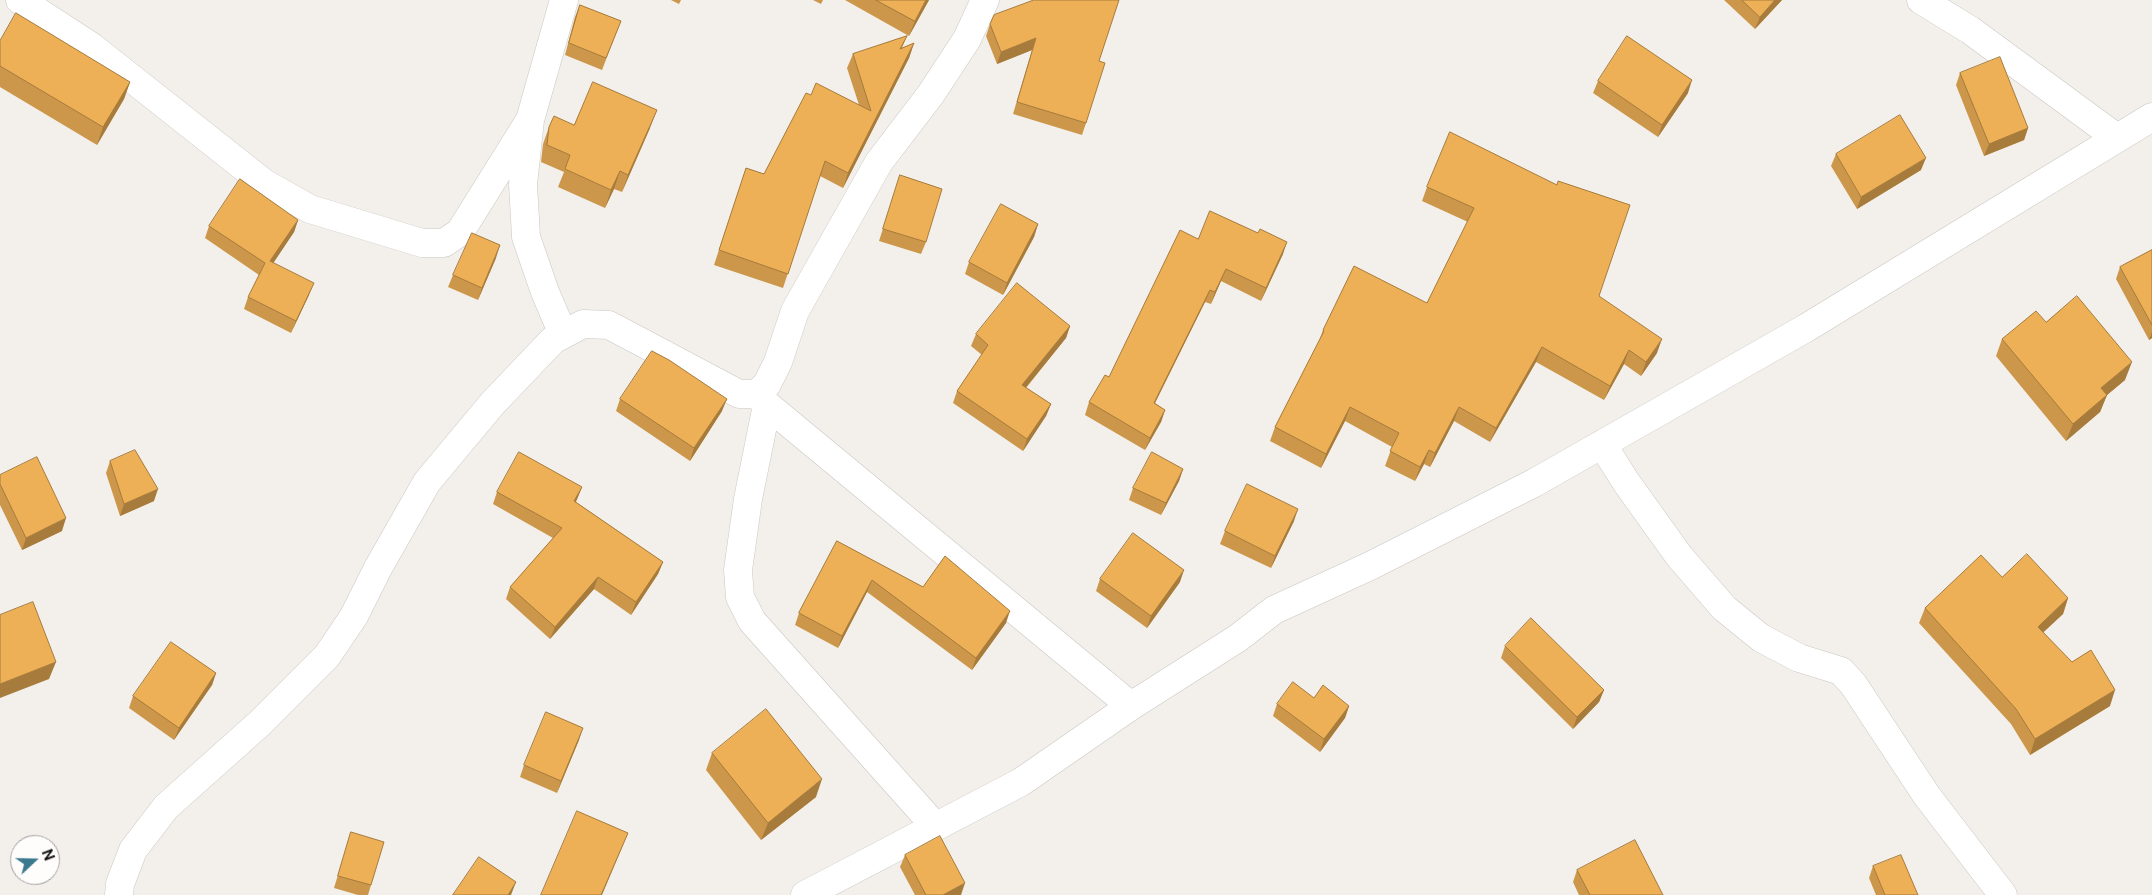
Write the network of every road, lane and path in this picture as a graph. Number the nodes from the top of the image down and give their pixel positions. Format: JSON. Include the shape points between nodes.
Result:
{"nodes":[{"id":1,"x":20,"y":0,"type":"edge"},
{"id":2,"x":564,"y":0,"type":"edge"},
{"id":3,"x":985,"y":0,"type":"edge"},
{"id":4,"x":1921,"y":0,"type":"edge"},
{"id":5,"x":2152,"y":117,"type":"edge"},
{"id":6,"x":530,"y":120,"type":"junction"},
{"id":7,"x":2117,"y":138,"type":"junction"},
{"id":8,"x":563,"y":334,"type":"junction"},
{"id":9,"x":762,"y":399,"type":"junction"},
{"id":10,"x":1602,"y":444,"type":"junction"},
{"id":11,"x":1131,"y":706,"type":"junction"},
{"id":12,"x":935,"y":826,"type":"junction"},
{"id":13,"x":118,"y":895,"type":"edge"},
{"id":14,"x":805,"y":895,"type":"edge"},
{"id":15,"x":2003,"y":895,"type":"edge"}],
"edges":[{"from":1,"to":6,"type":"street","via":[[92,47],[264,183],[310,209],[422,243],[444,243],[460,232]]},
{"from":2,"to":6,"type":"street"},
{"from":3,"to":9,"type":"street","via":[[967,39],[874,170],[795,311]]},
{"from":4,"to":7,"type":"street","via":[[1970,30]]},
{"from":5,"to":7,"type":"street"},
{"from":6,"to":8,"type":"street","via":[[523,184],[526,237]]},
{"from":7,"to":10,"type":"street","via":[[1806,328]]},
{"from":8,"to":9,"type":"street","via":[[583,324],[609,324],[739,394]]},
{"from":8,"to":13,"type":"street","via":[[553,340],[492,404],[427,482],[354,616],[327,656],[260,723],[166,807],[133,850]]},
{"from":9,"to":11,"type":"street"},
{"from":9,"to":12,"type":"street","via":[[738,570],[740,596],[752,621]]},
{"from":10,"to":11,"type":"street","via":[[1534,484],[1274,610],[1238,638]]},
{"from":10,"to":15,"type":"street","via":[[1679,556],[1724,608],[1761,638],[1799,658],[1841,671],[1853,684],[1927,796]]},
{"from":11,"to":12,"type":"street","via":[[1021,782]]},
{"from":12,"to":14,"type":"street"}]}
